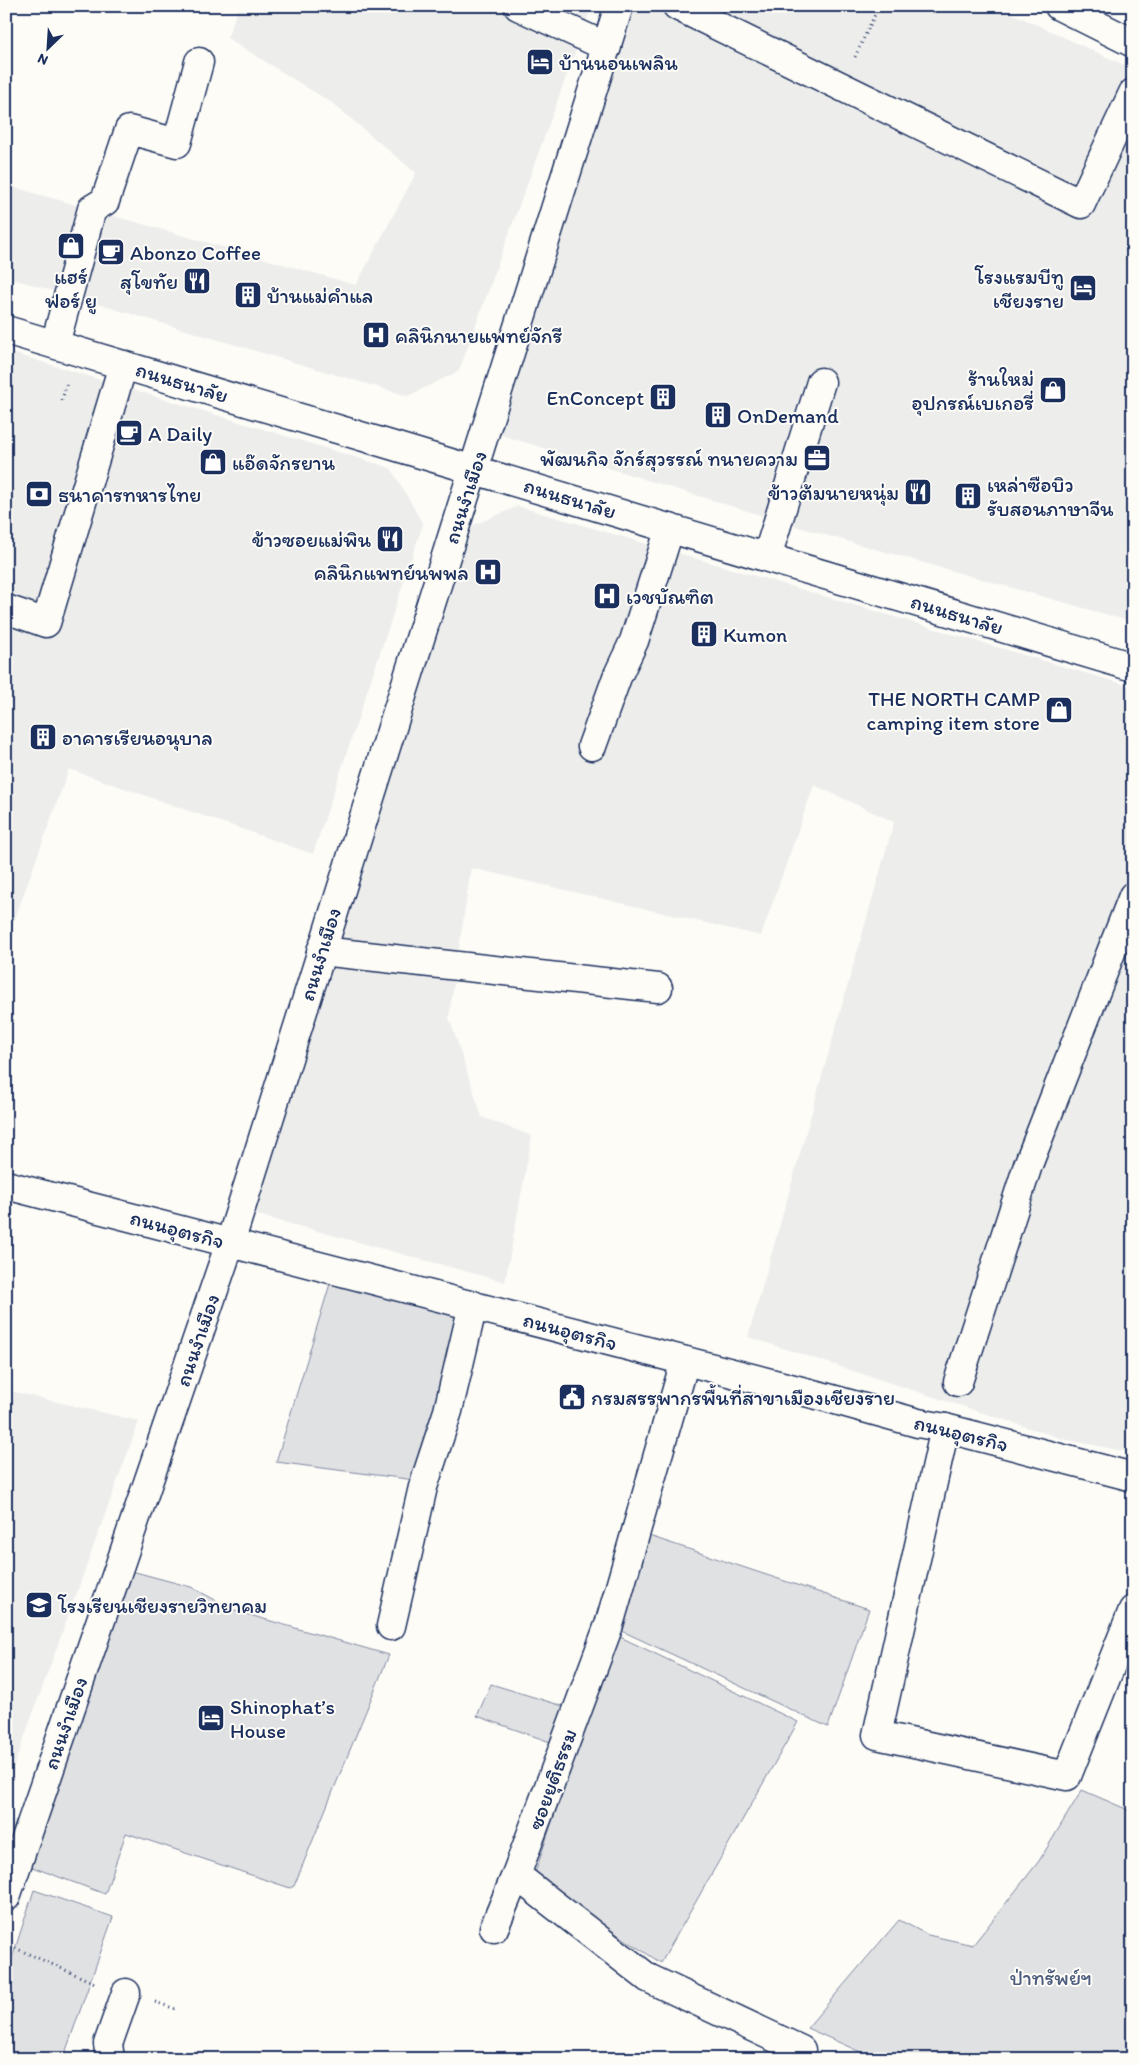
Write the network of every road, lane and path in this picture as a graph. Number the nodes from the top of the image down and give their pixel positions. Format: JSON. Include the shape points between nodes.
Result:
{"nodes":[{"id":1,"x":518,"y":6,"type":"edge"},
{"id":2,"x":619,"y":6,"type":"edge"},
{"id":3,"x":677,"y":6,"type":"edge"},
{"id":4,"x":879,"y":6,"type":"edge"},
{"id":5,"x":1059,"y":6,"type":"edge"},
{"id":6,"x":1133,"y":43,"type":"edge"},
{"id":7,"x":607,"y":47,"type":"junction"},
{"id":8,"x":199,"y":62,"type":"dead end"},
{"id":9,"x":841,"y":87,"type":"junction"},
{"id":10,"x":1133,"y":93,"type":"edge"},
{"id":11,"x":6,"y":330,"type":"edge"},
{"id":12,"x":55,"y":344,"type":"junction"},
{"id":13,"x":123,"y":364,"type":"junction"},
{"id":14,"x":68,"y":379,"type":"dead end"},
{"id":15,"x":821,"y":382,"type":"dead end"},
{"id":16,"x":62,"y":400,"type":"dead end"},
{"id":17,"x":473,"y":470,"type":"junction"},
{"id":18,"x":670,"y":528,"type":"junction"},
{"id":19,"x":767,"y":557,"type":"junction"},
{"id":20,"x":6,"y":609,"type":"edge"},
{"id":21,"x":1133,"y":667,"type":"edge"},
{"id":22,"x":592,"y":746,"type":"dead end"},
{"id":23,"x":1133,"y":896,"type":"edge"},
{"id":24,"x":321,"y":951,"type":"junction"},
{"id":25,"x":658,"y":988,"type":"dead end"},
{"id":26,"x":6,"y":1185,"type":"edge"},
{"id":27,"x":230,"y":1243,"type":"junction"},
{"id":28,"x":473,"y":1305,"type":"junction"},
{"id":29,"x":685,"y":1361,"type":"junction"},
{"id":30,"x":958,"y":1382,"type":"dead end"},
{"id":31,"x":945,"y":1428,"type":"junction"},
{"id":32,"x":1133,"y":1477,"type":"edge"},
{"id":33,"x":1133,"y":1610,"type":"edge"},
{"id":34,"x":391,"y":1626,"type":"dead end"},
{"id":35,"x":516,"y":1875,"type":"junction"},
{"id":36,"x":6,"y":1898,"type":"edge"},
{"id":37,"x":494,"y":1928,"type":"dead end"},
{"id":38,"x":6,"y":1944,"type":"edge"},
{"id":39,"x":93,"y":1983,"type":"dead end"},
{"id":40,"x":126,"y":1993,"type":"dead end"},
{"id":41,"x":801,"y":2050,"type":"dead end"},
{"id":42,"x":110,"y":2059,"type":"edge"}],
"edges":[{"from":1,"to":7,"type":"street"},
{"from":2,"to":7,"type":"street","name":"ถนนงำเมือง"},
{"from":3,"to":9,"type":"street"},
{"from":4,"to":9,"type":"path"},
{"from":5,"to":6,"type":"street"},
{"from":7,"to":17,"type":"street","name":"ถนนงำเมือง"},
{"from":8,"to":12,"type":"street","via":[[177,143],[129,130],[105,201],[92,208]]},
{"from":9,"to":10,"type":"street","via":[[1081,204]]},
{"from":11,"to":12,"type":"street","name":"ถนนธนาลัย"},
{"from":12,"to":13,"type":"street","name":"ถนนธนาลัย"},
{"from":13,"to":17,"type":"street","name":"ถนนธนาลัย"},
{"from":13,"to":20,"type":"street","via":[[46,623]]},
{"from":14,"to":16,"type":"path"},
{"from":15,"to":19,"type":"street"},
{"from":17,"to":18,"type":"street","name":"ถนนธนาลัย"},
{"from":17,"to":24,"type":"street","name":"ถนนงำเมือง"},
{"from":18,"to":19,"type":"street","name":"ถนนธนาลัย"},
{"from":18,"to":22,"type":"street","via":[[634,641]]},
{"from":19,"to":21,"type":"street","name":"ถนนธนาลัย"},
{"from":23,"to":30,"type":"street","via":[[1028,1165]]},
{"from":24,"to":25,"type":"street"},
{"from":24,"to":27,"type":"street","name":"ถนนงำเมือง"},
{"from":26,"to":27,"type":"street","name":"ถนนอุตรกิจ"},
{"from":27,"to":28,"type":"street","name":"ถนนอุตรกิจ"},
{"from":27,"to":36,"type":"street","name":"ถนนงำเมือง"},
{"from":28,"to":29,"type":"street","name":"ถนนอุตรกิจ"},
{"from":28,"to":34,"type":"street","via":[[448,1411],[423,1486]]},
{"from":29,"to":31,"type":"street","name":"ถนนอุตรกิจ"},
{"from":29,"to":35,"type":"street","name":"ซอยยุติธรรม","via":[[609,1624]]},
{"from":31,"to":32,"type":"street","name":"ถนนอุตรกิจ"},
{"from":31,"to":33,"type":"street","via":[[877,1735],[1066,1776]]},
{"from":35,"to":37,"type":"street","name":"ซอยยุติธรรม"},
{"from":35,"to":41,"type":"street","via":[[648,1978]]},
{"from":38,"to":39,"type":"path"},
{"from":40,"to":42,"type":"street","via":[[108,2044]]}]}
